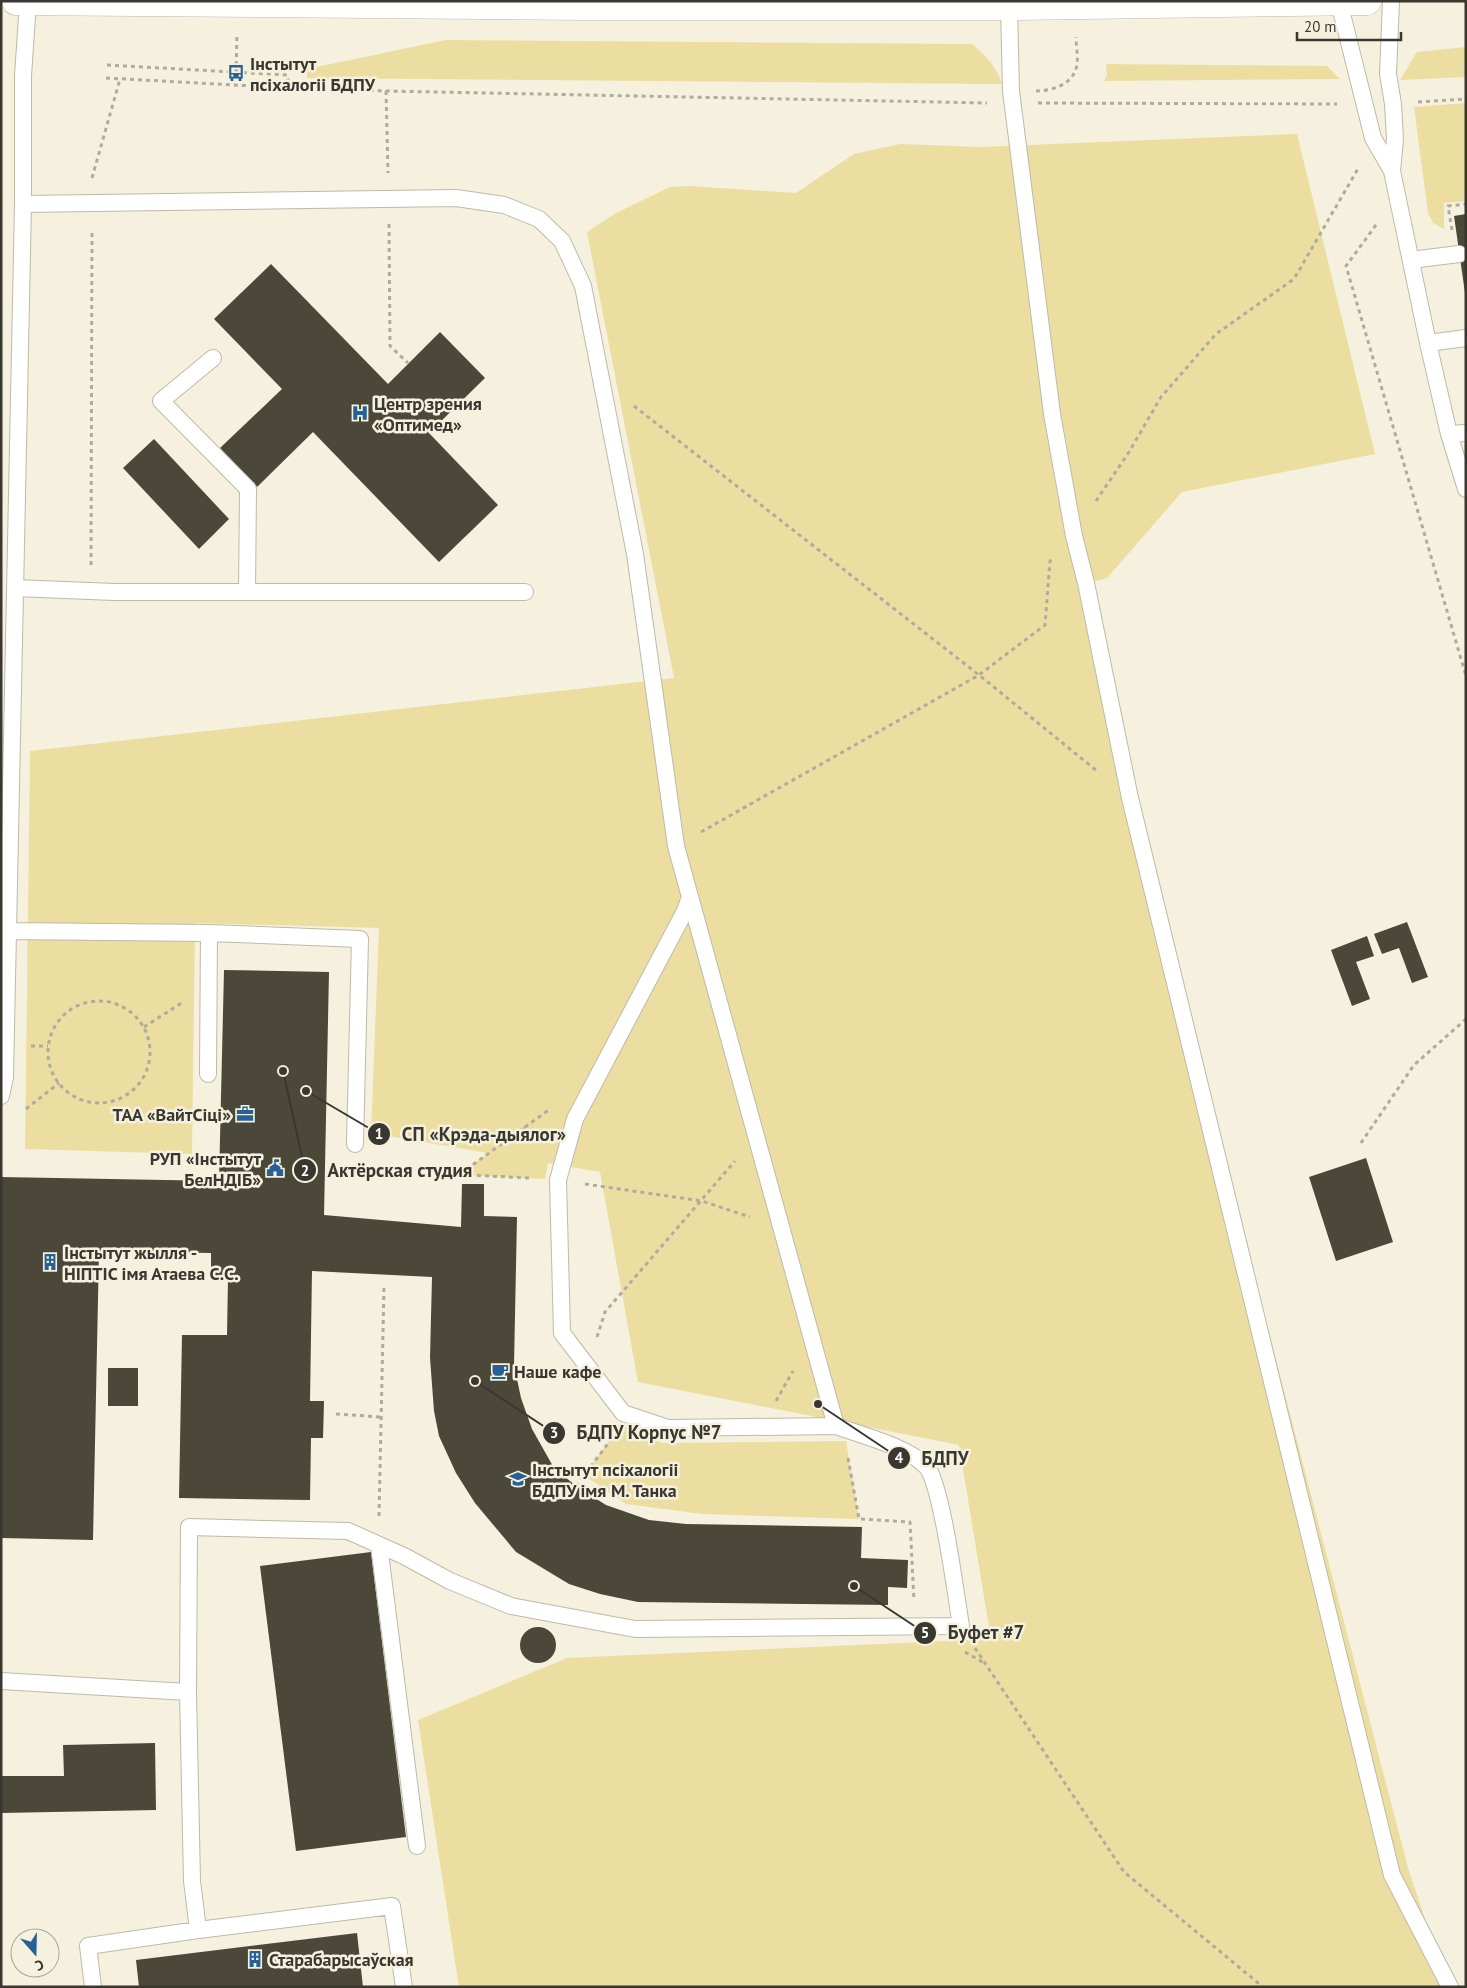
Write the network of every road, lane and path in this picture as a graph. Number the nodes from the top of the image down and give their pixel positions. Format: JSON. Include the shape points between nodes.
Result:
{"nodes":[{"id":1,"x":16,"y":1,"type":"edge"},
{"id":2,"x":28,"y":1,"type":"edge"},
{"id":3,"x":1367,"y":1,"type":"edge"},
{"id":4,"x":1391,"y":1,"type":"edge"},
{"id":5,"x":1339,"y":2,"type":"edge"},
{"id":6,"x":237,"y":3,"type":"junction"},
{"id":7,"x":1076,"y":5,"type":"junction"},
{"id":8,"x":1008,"y":6,"type":"junction"},
{"id":9,"x":107,"y":65,"type":"dead end"},
{"id":10,"x":236,"y":73,"type":"junction"},
{"id":11,"x":106,"y":78,"type":"dead end"},
{"id":12,"x":120,"y":79,"type":"junction"},
{"id":13,"x":290,"y":88,"type":"junction"},
{"id":14,"x":386,"y":91,"type":"junction"},
{"id":15,"x":1012,"y":97,"type":"junction"},
{"id":16,"x":1466,"y":98,"type":"edge"},
{"id":17,"x":1363,"y":104,"type":"junction"},
{"id":18,"x":1394,"y":104,"type":"junction"},
{"id":19,"x":1360,"y":164,"type":"dead end"},
{"id":20,"x":1392,"y":171,"type":"junction"},
{"id":21,"x":1363,"y":173,"type":"dead end"},
{"id":22,"x":388,"y":199,"type":"junction"},
{"id":23,"x":92,"y":203,"type":"junction"},
{"id":24,"x":23,"y":204,"type":"junction"},
{"id":25,"x":1466,"y":204,"type":"edge"},
{"id":26,"x":1374,"y":216,"type":"dead end"},
{"id":27,"x":1447,"y":232,"type":"dead end"},
{"id":28,"x":1459,"y":254,"type":"dead end"},
{"id":29,"x":1411,"y":260,"type":"junction"},
{"id":30,"x":1466,"y":338,"type":"edge"},
{"id":31,"x":1428,"y":343,"type":"junction"},
{"id":32,"x":213,"y":358,"type":"dead end"},
{"id":33,"x":408,"y":363,"type":"dead end"},
{"id":34,"x":600,"y":380,"type":"junction"},
{"id":35,"x":1466,"y":433,"type":"edge"},
{"id":36,"x":1449,"y":434,"type":"junction"},
{"id":37,"x":1466,"y":489,"type":"edge"},
{"id":38,"x":14,"y":588,"type":"junction"},
{"id":39,"x":90,"y":591,"type":"junction"},
{"id":40,"x":247,"y":592,"type":"junction"},
{"id":41,"x":526,"y":592,"type":"dead end"},
{"id":42,"x":1466,"y":676,"type":"edge"},
{"id":43,"x":1130,"y":798,"type":"junction"},
{"id":44,"x":6,"y":817,"type":"edge"},
{"id":45,"x":690,"y":898,"type":"junction"},
{"id":46,"x":8,"y":931,"type":"junction"},
{"id":47,"x":209,"y":933,"type":"junction"},
{"id":48,"x":209,"y":986,"type":"junction"},
{"id":49,"x":1466,"y":1019,"type":"edge"},
{"id":50,"x":144,"y":1027,"type":"junction"},
{"id":51,"x":208,"y":1074,"type":"dead end"},
{"id":52,"x":59,"y":1083,"type":"junction"},
{"id":53,"x":1,"y":1096,"type":"edge"},
{"id":54,"x":551,"y":1108,"type":"dead end"},
{"id":55,"x":22,"y":1112,"type":"dead end"},
{"id":56,"x":523,"y":1128,"type":"junction"},
{"id":57,"x":755,"y":1134,"type":"junction"},
{"id":58,"x":544,"y":1142,"type":"dead end"},
{"id":59,"x":1361,"y":1143,"type":"dead end"},
{"id":60,"x":355,"y":1144,"type":"dead end"},
{"id":61,"x":445,"y":1174,"type":"dead end"},
{"id":62,"x":459,"y":1175,"type":"junction"},
{"id":63,"x":558,"y":1180,"type":"junction"},
{"id":64,"x":702,"y":1201,"type":"junction"},
{"id":65,"x":781,"y":1227,"type":"junction"},
{"id":66,"x":384,"y":1286,"type":"dead end"},
{"id":67,"x":588,"y":1368,"type":"junction"},
{"id":68,"x":795,"y":1368,"type":"dead end"},
{"id":69,"x":336,"y":1414,"type":"dead end"},
{"id":70,"x":381,"y":1416,"type":"junction"},
{"id":71,"x":761,"y":1426,"type":"junction"},
{"id":72,"x":836,"y":1426,"type":"junction"},
{"id":73,"x":617,"y":1431,"type":"dead end"},
{"id":74,"x":576,"y":1486,"type":"dead end"},
{"id":75,"x":379,"y":1545,"type":"junction"},
{"id":76,"x":915,"y":1626,"type":"junction"},
{"id":77,"x":961,"y":1626,"type":"junction"},
{"id":78,"x":1,"y":1681,"type":"edge"},
{"id":79,"x":188,"y":1692,"type":"junction"},
{"id":80,"x":417,"y":1846,"type":"dead end"},
{"id":81,"x":198,"y":1930,"type":"junction"},
{"id":82,"x":93,"y":1987,"type":"edge"},
{"id":83,"x":404,"y":1987,"type":"edge"},
{"id":84,"x":1263,"y":1987,"type":"edge"},
{"id":85,"x":1450,"y":1987,"type":"edge"}],
"edges":[{"from":1,"to":2,"type":"main road"},
{"from":2,"to":6,"type":"main road"},
{"from":2,"to":24,"type":"lane","via":[[23,76]]},
{"from":3,"to":5,"type":"main road"},
{"from":4,"to":18,"type":"lane","via":[[1388,74]]},
{"from":5,"to":7,"type":"main road"},
{"from":5,"to":17,"type":"lane"},
{"from":6,"to":8,"type":"main road"},
{"from":6,"to":10,"type":"path"},
{"from":7,"to":8,"type":"main road"},
{"from":7,"to":15,"type":"path","via":[[1076,70],[1065,84]]},
{"from":8,"to":15,"type":"lane"},
{"from":9,"to":10,"type":"path"},
{"from":10,"to":13,"type":"path","via":[[287,75]]},
{"from":11,"to":12,"type":"path"},
{"from":12,"to":13,"type":"path"},
{"from":12,"to":23,"type":"path","via":[[92,178]]},
{"from":13,"to":14,"type":"path"},
{"from":14,"to":15,"type":"path"},
{"from":14,"to":22,"type":"path"},
{"from":15,"to":17,"type":"path"},
{"from":15,"to":43,"type":"lane","via":[[1052,414],[1074,536]]},
{"from":16,"to":18,"type":"path"},
{"from":17,"to":20,"type":"lane","via":[[1373,138]]},
{"from":18,"to":20,"type":"lane"},
{"from":19,"to":21,"type":"path"},
{"from":20,"to":29,"type":"lane"},
{"from":22,"to":23,"type":"lane"},
{"from":22,"to":33,"type":"path","via":[[390,346]]},
{"from":22,"to":34,"type":"lane","via":[[456,198],[494,203],[539,219],[562,241],[583,286]]},
{"from":23,"to":24,"type":"lane"},
{"from":23,"to":39,"type":"path"},
{"from":24,"to":38,"type":"lane"},
{"from":25,"to":27,"type":"path","via":[[1448,206],[1452,231]]},
{"from":26,"to":42,"type":"path","via":[[1376,225],[1346,266]]},
{"from":28,"to":29,"type":"lane"},
{"from":29,"to":31,"type":"lane"},
{"from":30,"to":31,"type":"lane"},
{"from":31,"to":36,"type":"lane"},
{"from":32,"to":40,"type":"lane","via":[[161,401],[248,489]]},
{"from":34,"to":43,"type":"path","via":[[979,675]]},
{"from":34,"to":45,"type":"lane","via":[[635,554],[676,846]]},
{"from":35,"to":36,"type":"lane"},
{"from":36,"to":37,"type":"lane"},
{"from":38,"to":39,"type":"lane"},
{"from":38,"to":44,"type":"lane"},
{"from":39,"to":40,"type":"lane"},
{"from":40,"to":41,"type":"lane"},
{"from":43,"to":85,"type":"lane","via":[[1392,1875]]},
{"from":44,"to":46,"type":"lane"},
{"from":45,"to":57,"type":"lane"},
{"from":45,"to":63,"type":"lane","via":[[575,1119]]},
{"from":46,"to":47,"type":"lane"},
{"from":46,"to":53,"type":"lane","via":[[5,1077]]},
{"from":47,"to":48,"type":"lane"},
{"from":47,"to":60,"type":"lane","via":[[360,939]]},
{"from":48,"to":50,"type":"path"},
{"from":48,"to":51,"type":"lane"},
{"from":49,"to":59,"type":"path","via":[[1414,1065]]},
{"from":50,"to":52,"type":"path","via":[[151,1051],[148,1068],[140,1084],[128,1095],[96,1104],[79,1100]]},
{"from":50,"to":52,"type":"path","via":[[126,1007],[110,1002],[92,1000],[76,1006],[62,1016],[52,1030],[48,1046],[48,1063]]},
{"from":52,"to":55,"type":"path"},
{"from":54,"to":56,"type":"path"},
{"from":56,"to":58,"type":"path"},
{"from":56,"to":62,"type":"path"},
{"from":57,"to":64,"type":"path"},
{"from":57,"to":65,"type":"lane"},
{"from":61,"to":62,"type":"path"},
{"from":62,"to":63,"type":"path"},
{"from":63,"to":64,"type":"path"},
{"from":63,"to":67,"type":"lane","via":[[562,1333]]},
{"from":64,"to":65,"type":"path"},
{"from":64,"to":67,"type":"path","via":[[605,1312]]},
{"from":65,"to":72,"type":"lane"},
{"from":66,"to":70,"type":"path"},
{"from":67,"to":71,"type":"lane","via":[[623,1413],[668,1428]]},
{"from":68,"to":71,"type":"path"},
{"from":69,"to":70,"type":"path"},
{"from":70,"to":75,"type":"path"},
{"from":71,"to":72,"type":"lane"},
{"from":72,"to":76,"type":"path","via":[[846,1441],[859,1519],[910,1522]]},
{"from":72,"to":77,"type":"lane","via":[[907,1453],[927,1467],[938,1491]]},
{"from":73,"to":74,"type":"path"},
{"from":75,"to":76,"type":"lane","via":[[450,1582],[511,1606],[635,1629]]},
{"from":75,"to":79,"type":"lane","via":[[348,1530],[189,1527]]},
{"from":75,"to":80,"type":"lane"},
{"from":76,"to":77,"type":"lane"},
{"from":77,"to":84,"type":"path","via":[[1124,1872]]},
{"from":78,"to":79,"type":"lane"},
{"from":79,"to":81,"type":"lane","via":[[192,1881]]},
{"from":81,"to":82,"type":"lane","via":[[88,1946]]},
{"from":81,"to":83,"type":"lane","via":[[392,1906]]}]}
